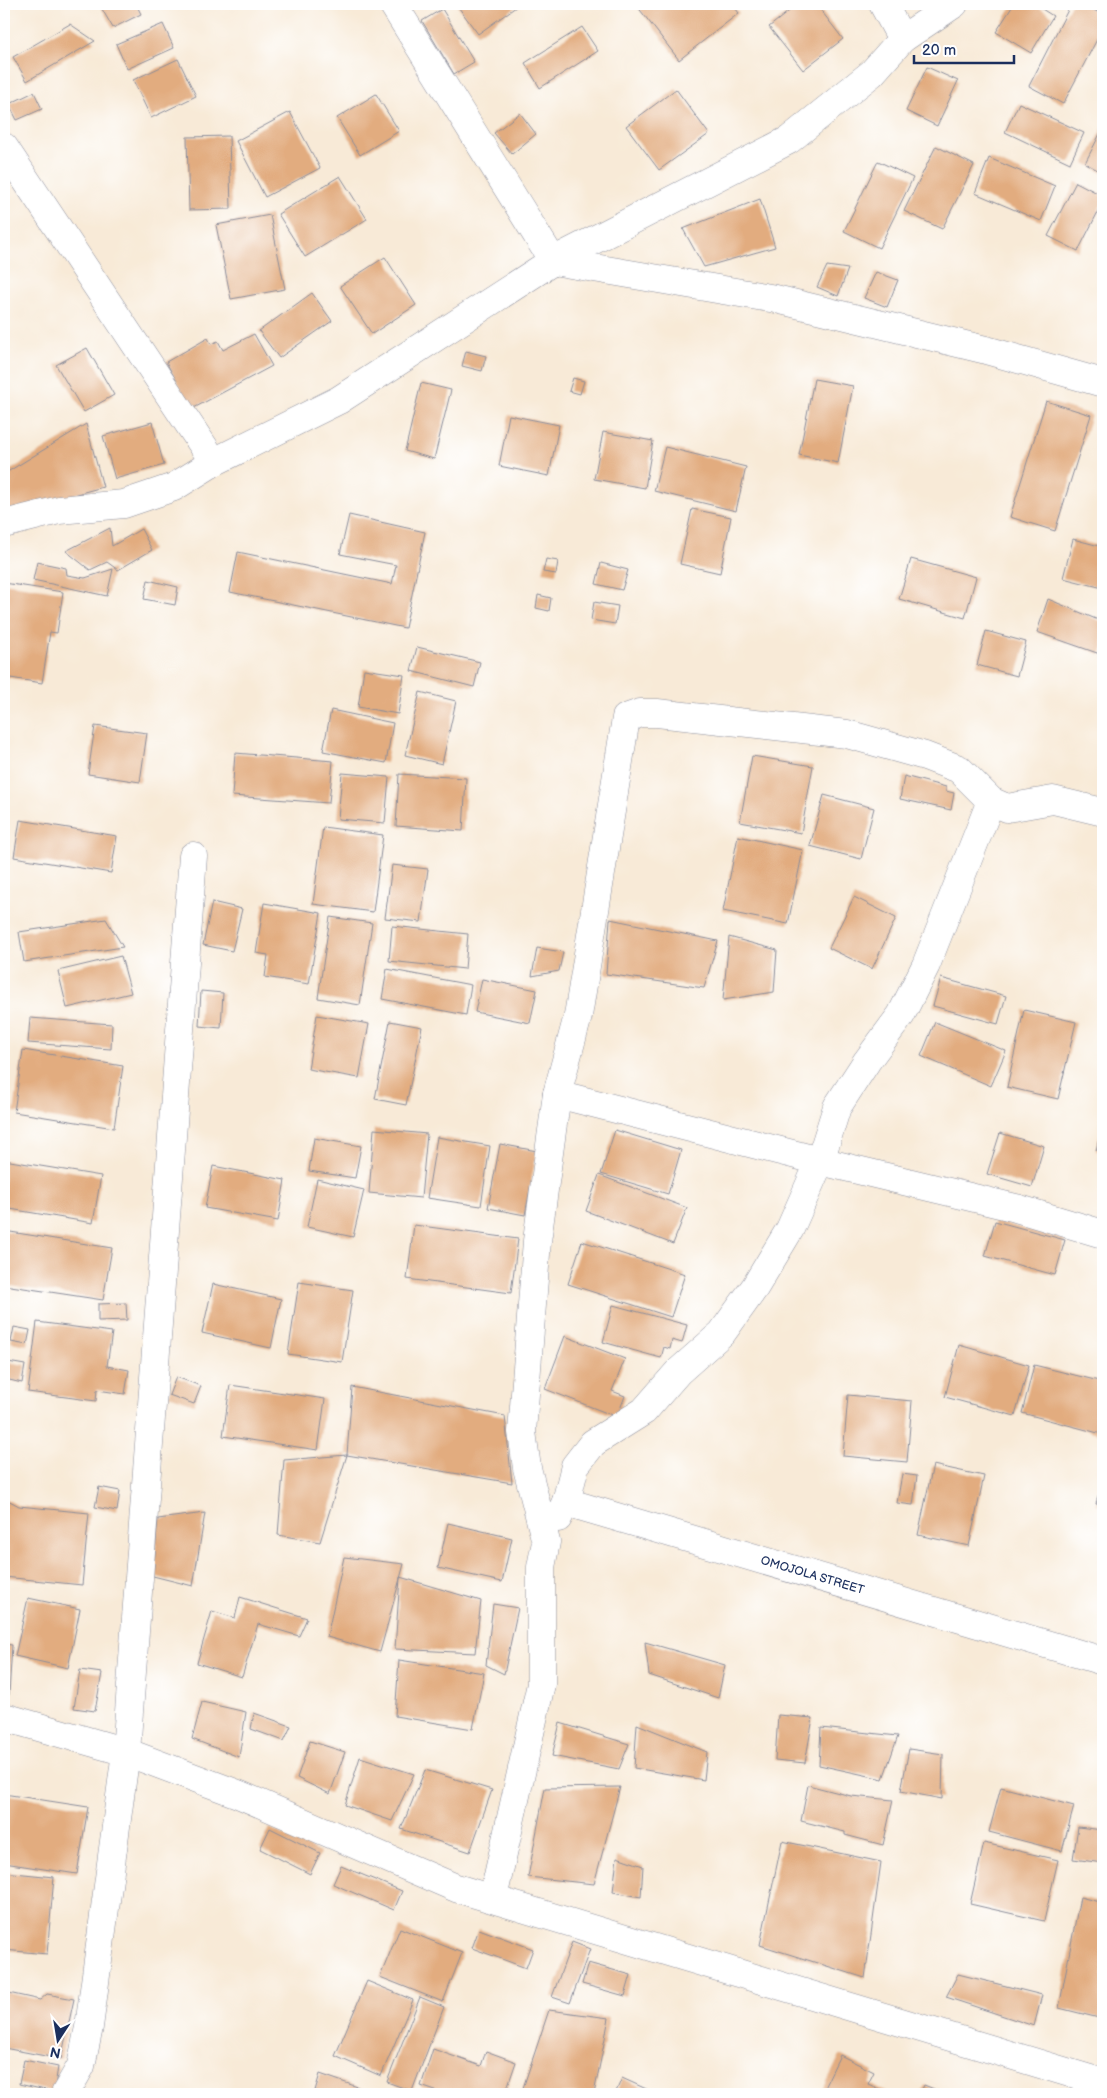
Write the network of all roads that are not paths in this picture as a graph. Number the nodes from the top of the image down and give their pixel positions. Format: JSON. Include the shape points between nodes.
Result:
{"nodes":[{"id":1,"x":393,"y":4,"type":"edge"},
{"id":2,"x":883,"y":4,"type":"edge"},
{"id":3,"x":954,"y":4,"type":"edge"},
{"id":4,"x":902,"y":40,"type":"junction"},
{"id":5,"x":4,"y":147,"type":"edge"},
{"id":6,"x":553,"y":261,"type":"junction"},
{"id":7,"x":1103,"y":383,"type":"edge"},
{"id":8,"x":214,"y":462,"type":"junction"},
{"id":9,"x":4,"y":524,"type":"edge"},
{"id":10,"x":991,"y":801,"type":"junction"},
{"id":11,"x":1103,"y":812,"type":"edge"},
{"id":12,"x":193,"y":856,"type":"dead end"},
{"id":13,"x":557,"y":1094,"type":"junction"},
{"id":14,"x":820,"y":1161,"type":"junction"},
{"id":15,"x":1103,"y":1234,"type":"edge"},
{"id":16,"x":566,"y":1502,"type":"junction"},
{"id":17,"x":546,"y":1542,"type":"junction"},
{"id":18,"x":1103,"y":1661,"type":"edge"},
{"id":19,"x":4,"y":1717,"type":"edge"},
{"id":20,"x":126,"y":1752,"type":"junction"},
{"id":21,"x":493,"y":1898,"type":"junction"},
{"id":22,"x":1103,"y":2083,"type":"edge"},
{"id":23,"x":65,"y":2094,"type":"edge"}],
"edges":[{"from":1,"to":6,"type":"street"},
{"from":2,"to":4,"type":"street"},
{"from":3,"to":4,"type":"street"},
{"from":4,"to":6,"type":"street","via":[[872,73],[789,140]]},
{"from":5,"to":8,"type":"street"},
{"from":6,"to":7,"type":"street","via":[[776,299],[986,350]]},
{"from":6,"to":8,"type":"street","via":[[339,400]]},
{"from":8,"to":9,"type":"street","via":[[174,487],[124,504],[59,510]]},
{"from":10,"to":11,"type":"street","via":[[1007,808],[1053,800]]},
{"from":10,"to":13,"type":"street","via":[[959,769],[847,734],[656,713],[640,713],[626,718],[578,1016]]},
{"from":10,"to":14,"type":"street","via":[[926,964],[901,1015],[837,1108]]},
{"from":12,"to":20,"type":"street"},
{"from":13,"to":14,"type":"street"},
{"from":13,"to":17,"type":"street","via":[[536,1241],[522,1432],[526,1468]]},
{"from":14,"to":15,"type":"street","via":[[1016,1208]]},
{"from":14,"to":16,"type":"street","via":[[790,1229],[722,1333],[678,1372],[644,1411],[593,1443],[575,1466]]},
{"from":16,"to":17,"type":"street"},
{"from":16,"to":18,"type":"street","name":"OMOJOLA STREET"},
{"from":17,"to":21,"type":"street","via":[[541,1566],[541,1684]]},
{"from":19,"to":20,"type":"street"},
{"from":20,"to":21,"type":"street","via":[[238,1794],[456,1888]]},
{"from":20,"to":23,"type":"street","via":[[89,2027],[81,2066]]},
{"from":21,"to":22,"type":"street"}]}
